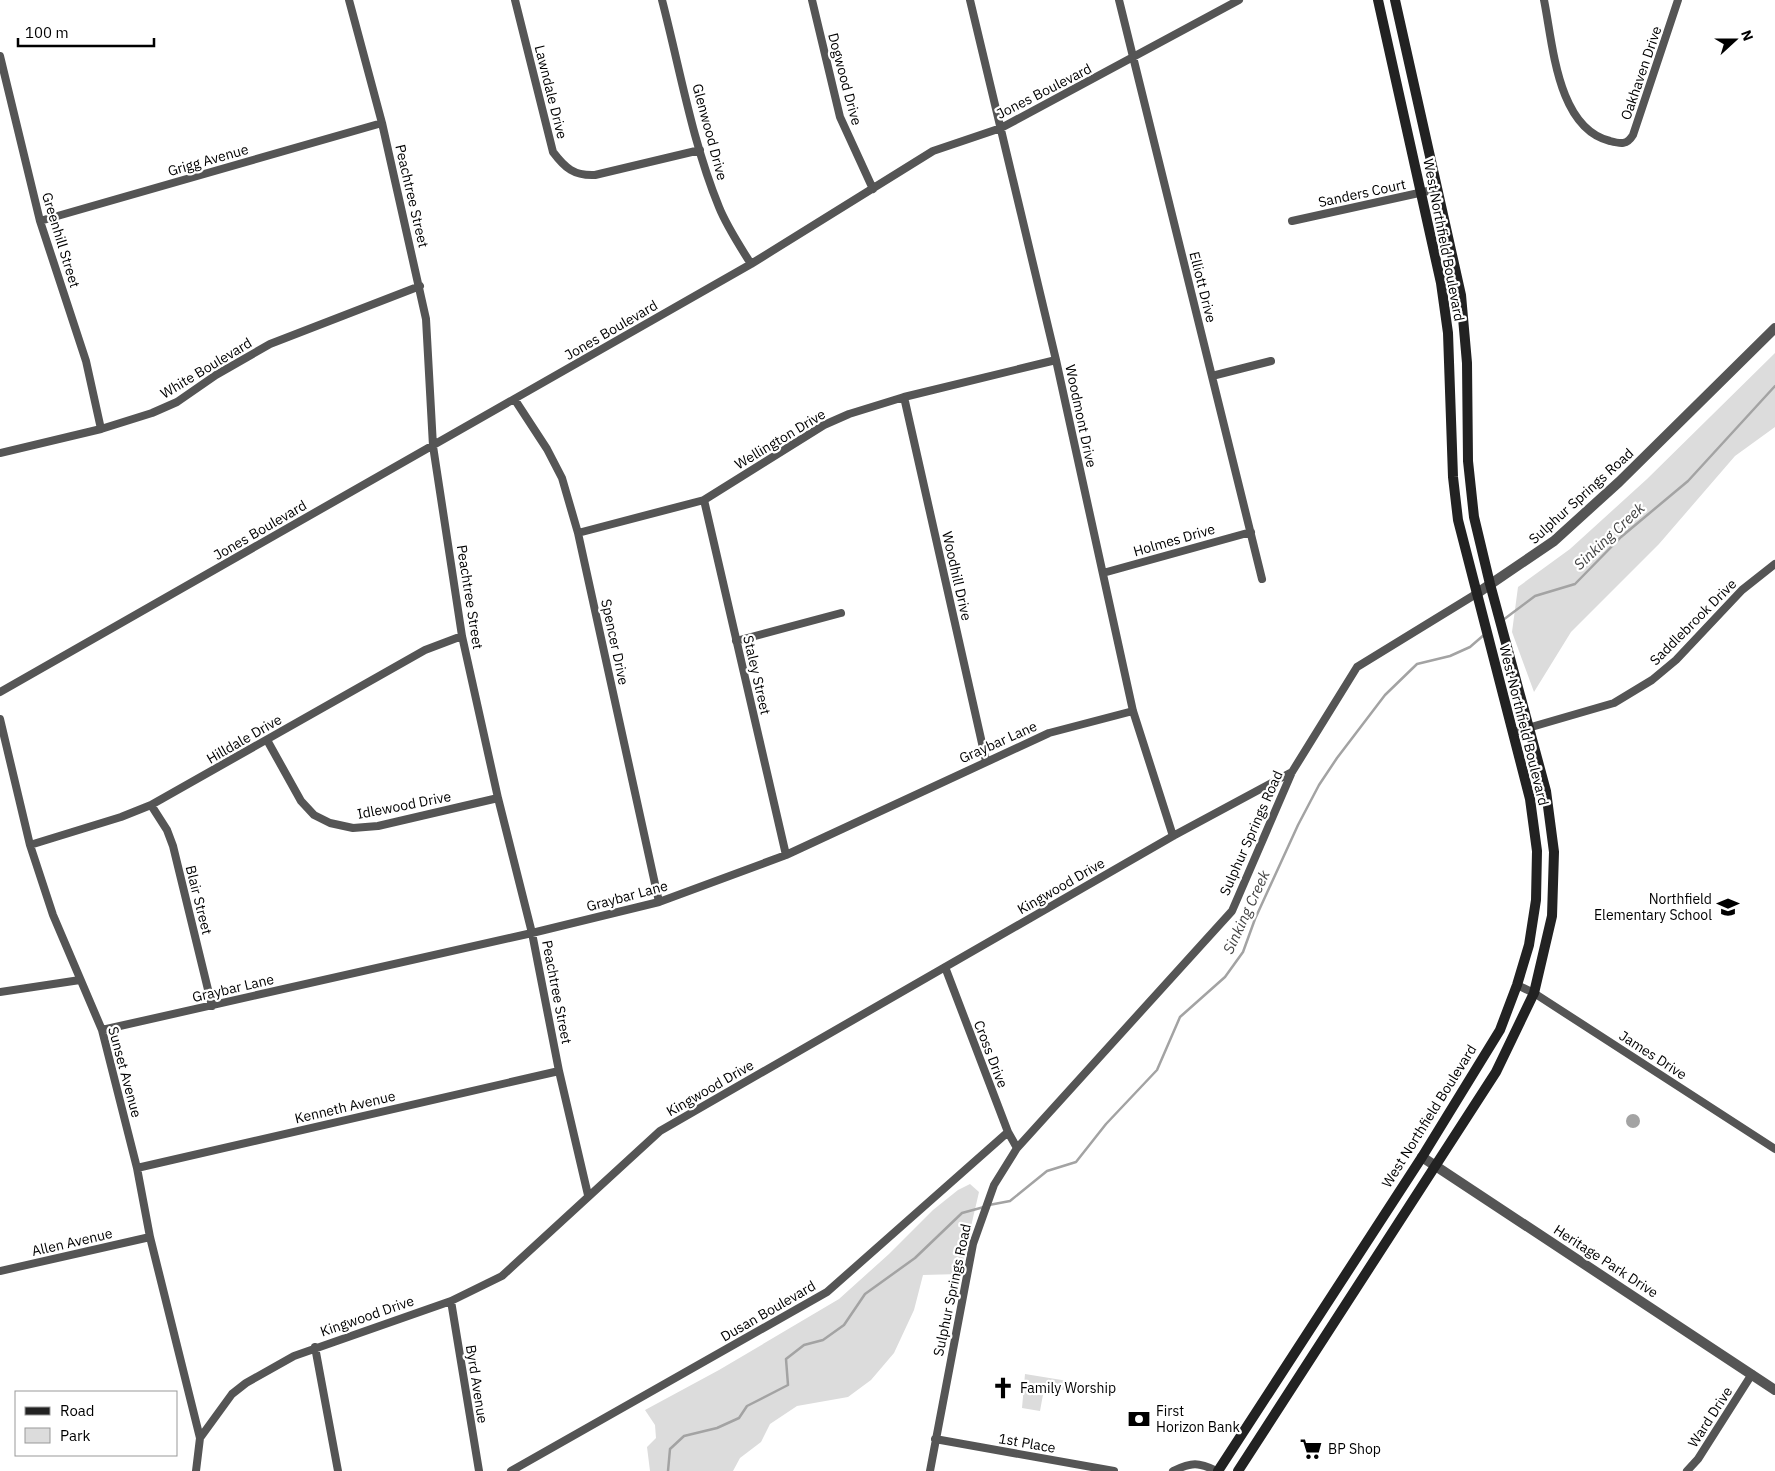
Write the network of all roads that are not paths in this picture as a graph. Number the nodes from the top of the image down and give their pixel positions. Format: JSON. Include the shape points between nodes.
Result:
{"nodes":[{"id":1,"x":349,"y":0,"type":"edge"},
{"id":2,"x":515,"y":0,"type":"edge"},
{"id":3,"x":662,"y":0,"type":"edge"},
{"id":4,"x":812,"y":0,"type":"edge"},
{"id":5,"x":970,"y":0,"type":"edge"},
{"id":6,"x":1119,"y":0,"type":"edge"},
{"id":7,"x":1239,"y":0,"type":"edge"},
{"id":8,"x":1378,"y":0,"type":"edge"},
{"id":9,"x":1394,"y":0,"type":"edge"},
{"id":10,"x":1544,"y":0,"type":"edge"},
{"id":11,"x":1678,"y":0,"type":"edge"},
{"id":12,"x":0,"y":56,"type":"edge"},
{"id":13,"x":1133,"y":59,"type":"junction"},
{"id":14,"x":382,"y":124,"type":"junction"},
{"id":15,"x":1001,"y":128,"type":"junction"},
{"id":16,"x":700,"y":150,"type":"junction"},
{"id":17,"x":873,"y":189,"type":"junction"},
{"id":18,"x":1437,"y":189,"type":"junction"},
{"id":19,"x":1421,"y":193,"type":"junction"},
{"id":20,"x":40,"y":220,"type":"junction"},
{"id":21,"x":1292,"y":221,"type":"dead end"},
{"id":22,"x":751,"y":264,"type":"junction"},
{"id":23,"x":420,"y":286,"type":"junction"},
{"id":24,"x":1775,"y":328,"type":"edge"},
{"id":25,"x":1056,"y":360,"type":"junction"},
{"id":26,"x":1271,"y":361,"type":"dead end"},
{"id":27,"x":1212,"y":376,"type":"junction"},
{"id":28,"x":904,"y":397,"type":"junction"},
{"id":29,"x":515,"y":400,"type":"junction"},
{"id":30,"x":101,"y":429,"type":"junction"},
{"id":31,"x":433,"y":446,"type":"junction"},
{"id":32,"x":0,"y":454,"type":"edge"},
{"id":33,"x":704,"y":500,"type":"junction"},
{"id":34,"x":1251,"y":532,"type":"junction"},
{"id":35,"x":578,"y":533,"type":"junction"},
{"id":36,"x":1775,"y":564,"type":"edge"},
{"id":37,"x":1103,"y":573,"type":"junction"},
{"id":38,"x":1262,"y":579,"type":"dead end"},
{"id":39,"x":1490,"y":584,"type":"junction"},
{"id":40,"x":1476,"y":594,"type":"junction"},
{"id":41,"x":841,"y":613,"type":"dead end"},
{"id":42,"x":462,"y":636,"type":"junction"},
{"id":43,"x":736,"y":641,"type":"junction"},
{"id":44,"x":0,"y":692,"type":"edge"},
{"id":45,"x":1133,"y":711,"type":"junction"},
{"id":46,"x":0,"y":719,"type":"edge"},
{"id":47,"x":1530,"y":727,"type":"junction"},
{"id":48,"x":1514,"y":732,"type":"junction"},
{"id":49,"x":267,"y":740,"type":"junction"},
{"id":50,"x":986,"y":762,"type":"junction"},
{"id":51,"x":1292,"y":772,"type":"junction"},
{"id":52,"x":498,"y":798,"type":"junction"},
{"id":53,"x":151,"y":805,"type":"junction"},
{"id":54,"x":1173,"y":836,"type":"junction"},
{"id":55,"x":30,"y":845,"type":"junction"},
{"id":56,"x":786,"y":855,"type":"junction"},
{"id":57,"x":659,"y":902,"type":"junction"},
{"id":58,"x":532,"y":933,"type":"junction"},
{"id":59,"x":945,"y":967,"type":"junction"},
{"id":60,"x":80,"y":980,"type":"junction"},
{"id":61,"x":1517,"y":985,"type":"junction"},
{"id":62,"x":0,"y":992,"type":"edge"},
{"id":63,"x":1534,"y":993,"type":"junction"},
{"id":64,"x":212,"y":1006,"type":"junction"},
{"id":65,"x":102,"y":1030,"type":"junction"},
{"id":66,"x":559,"y":1071,"type":"junction"},
{"id":67,"x":1008,"y":1132,"type":"junction"},
{"id":68,"x":1017,"y":1148,"type":"junction"},
{"id":69,"x":1775,"y":1149,"type":"edge"},
{"id":70,"x":1422,"y":1157,"type":"junction"},
{"id":71,"x":1437,"y":1167,"type":"junction"},
{"id":72,"x":137,"y":1168,"type":"junction"},
{"id":73,"x":588,"y":1195,"type":"junction"},
{"id":74,"x":1373,"y":1230,"type":"junction"},
{"id":75,"x":150,"y":1237,"type":"junction"},
{"id":76,"x":1388,"y":1240,"type":"junction"},
{"id":77,"x":0,"y":1271,"type":"edge"},
{"id":78,"x":451,"y":1301,"type":"junction"},
{"id":79,"x":315,"y":1347,"type":"junction"},
{"id":80,"x":1752,"y":1374,"type":"junction"},
{"id":81,"x":1775,"y":1390,"type":"edge"},
{"id":82,"x":200,"y":1438,"type":"junction"},
{"id":83,"x":936,"y":1439,"type":"junction"},
{"id":84,"x":196,"y":1471,"type":"edge"},
{"id":85,"x":338,"y":1471,"type":"edge"},
{"id":86,"x":479,"y":1471,"type":"edge"},
{"id":87,"x":511,"y":1471,"type":"edge"},
{"id":88,"x":930,"y":1471,"type":"edge"},
{"id":89,"x":1114,"y":1471,"type":"edge"},
{"id":90,"x":1173,"y":1471,"type":"edge"},
{"id":91,"x":1217,"y":1471,"type":"edge"},
{"id":92,"x":1238,"y":1471,"type":"edge"},
{"id":93,"x":1687,"y":1471,"type":"edge"}],
"edges":[{"from":1,"to":14,"type":"street","name":"Peachtree Street"},
{"from":2,"to":16,"type":"street","name":"Lawndale Drive","via":[[553,152],[562,164],[582,176],[595,176]]},
{"from":3,"to":16,"type":"street","name":"Glenwood Drive"},
{"from":4,"to":17,"type":"street","name":"Dogwood Drive","via":[[840,118]]},
{"from":5,"to":15,"type":"street","name":"Woodmont Drive"},
{"from":6,"to":13,"type":"street","name":"Elliott Drive"},
{"from":7,"to":13,"type":"street","name":"Jones Boulevard"},
{"from":8,"to":19,"type":"main road","name":"West Northfield Boulevard"},
{"from":9,"to":18,"type":"main road","name":"West Northfield Boulevard"},
{"from":10,"to":11,"type":"street","name":"Oakhaven Drive","via":[[1564,94],[1578,119],[1589,130],[1622,144],[1633,135]]},
{"from":12,"to":20,"type":"street","name":"Greenhill Street"},
{"from":13,"to":15,"type":"street","name":"Jones Boulevard"},
{"from":13,"to":27,"type":"street","name":"Elliott Drive"},
{"from":14,"to":20,"type":"street","name":"Grigg Avenue"},
{"from":14,"to":23,"type":"street","name":"Peachtree Street"},
{"from":15,"to":17,"type":"street","name":"Jones Boulevard","via":[[933,151]]},
{"from":15,"to":25,"type":"street","name":"Woodmont Drive"},
{"from":16,"to":22,"type":"street","name":"Glenwood Drive","via":[[720,209]]},
{"from":17,"to":22,"type":"street","name":"Jones Boulevard"},
{"from":18,"to":19,"type":"street","name":"Sanders Court"},
{"from":18,"to":39,"type":"main road","name":"West Northfield Boulevard","via":[[1461,295],[1468,363],[1468,461],[1474,517]]},
{"from":19,"to":21,"type":"street","name":"Sanders Court"},
{"from":19,"to":40,"type":"main road","name":"West Northfield Boulevard","via":[[1441,283],[1448,333],[1453,477],[1458,520]]},
{"from":20,"to":30,"type":"street","name":"Greenhill Street","via":[[86,361]]},
{"from":22,"to":29,"type":"street","name":"Jones Boulevard"},
{"from":23,"to":30,"type":"street","name":"White Boulevard","via":[[270,344],[177,402]]},
{"from":23,"to":31,"type":"street","name":"Peachtree Street","via":[[426,319]]},
{"from":24,"to":39,"type":"street","name":"Sulphur Springs Road","via":[[1619,482],[1554,541]]},
{"from":25,"to":28,"type":"street","name":"Wellington Drive"},
{"from":25,"to":37,"type":"street","name":"Woodmont Drive"},
{"from":26,"to":27,"type":"street"},
{"from":27,"to":34,"type":"street","name":"Elliott Drive"},
{"from":28,"to":33,"type":"street","name":"Wellington Drive","via":[[824,425]]},
{"from":28,"to":50,"type":"street","name":"Woodhill Drive"},
{"from":29,"to":31,"type":"street","name":"Jones Boulevard"},
{"from":29,"to":35,"type":"street","name":"Spencer Drive","via":[[562,478]]},
{"from":30,"to":32,"type":"street","name":"White Boulevard"},
{"from":31,"to":42,"type":"street","name":"Peachtree Street"},
{"from":31,"to":44,"type":"street","name":"Jones Boulevard"},
{"from":33,"to":35,"type":"street","name":"Wellington Drive"},
{"from":33,"to":43,"type":"street","name":"Staley Street"},
{"from":34,"to":37,"type":"street","name":"Holmes Drive"},
{"from":34,"to":38,"type":"street","name":"Elliott Drive"},
{"from":35,"to":57,"type":"street","name":"Spencer Drive"},
{"from":36,"to":47,"type":"street","name":"Saddlebrook Drive","via":[[1742,590],[1676,660],[1652,680],[1614,703]]},
{"from":37,"to":45,"type":"street","name":"Woodmont Drive"},
{"from":39,"to":40,"type":"street","name":"Sulphur Springs Road"},
{"from":39,"to":47,"type":"main road","name":"West Northfield Boulevard"},
{"from":40,"to":48,"type":"main road","name":"West Northfield Boulevard"},
{"from":40,"to":51,"type":"street","name":"Sulphur Springs Road","via":[[1357,667]]},
{"from":41,"to":43,"type":"street"},
{"from":42,"to":49,"type":"street","name":"Hilldale Drive","via":[[425,650]]},
{"from":42,"to":52,"type":"street","name":"Peachtree Street"},
{"from":43,"to":56,"type":"street","name":"Staley Street"},
{"from":45,"to":50,"type":"street","name":"Graybar Lane","via":[[1049,733]]},
{"from":45,"to":54,"type":"street","name":"Woodmont Drive"},
{"from":46,"to":55,"type":"street","name":"Sunset Avenue"},
{"from":47,"to":48,"type":"street","name":"Saddlebrook Drive"},
{"from":47,"to":63,"type":"main road","name":"West Northfield Boulevard","via":[[1546,791],[1554,852],[1552,916]]},
{"from":48,"to":61,"type":"main road","name":"West Northfield Boulevard","via":[[1530,799],[1536,851],[1536,900],[1529,945]]},
{"from":49,"to":52,"type":"street","name":"Idlewood Drive","via":[[301,801],[314,815],[330,823],[354,828],[378,826]]},
{"from":49,"to":53,"type":"street","name":"Hilldale Drive"},
{"from":50,"to":56,"type":"street","name":"Graybar Lane"},
{"from":51,"to":54,"type":"street","name":"Kingwood Drive"},
{"from":51,"to":68,"type":"street","name":"Sulphur Springs Road","via":[[1232,911]]},
{"from":52,"to":58,"type":"street","name":"Peachtree Street"},
{"from":53,"to":55,"type":"street","name":"Hilldale Drive"},
{"from":53,"to":64,"type":"street","name":"Blair Street","via":[[173,846]]},
{"from":54,"to":59,"type":"street","name":"Kingwood Drive"},
{"from":55,"to":60,"type":"street","name":"Sunset Avenue","via":[[53,915]]},
{"from":56,"to":57,"type":"street","name":"Graybar Lane"},
{"from":57,"to":58,"type":"street","name":"Graybar Lane"},
{"from":58,"to":64,"type":"street","name":"Graybar Lane"},
{"from":58,"to":66,"type":"street","name":"Peachtree Street"},
{"from":59,"to":67,"type":"street","name":"Cross Drive"},
{"from":59,"to":73,"type":"street","name":"Kingwood Drive","via":[[660,1131]]},
{"from":60,"to":62,"type":"street"},
{"from":60,"to":65,"type":"street","name":"Sunset Avenue"},
{"from":61,"to":63,"type":"street","name":"James Drive"},
{"from":61,"to":70,"type":"main road","name":"West Northfield Boulevard","via":[[1500,1030]]},
{"from":63,"to":69,"type":"street","name":"James Drive"},
{"from":63,"to":71,"type":"main road","name":"West Northfield Boulevard","via":[[1496,1072]]},
{"from":64,"to":65,"type":"street","name":"Graybar Lane"},
{"from":65,"to":72,"type":"street","name":"Sunset Avenue"},
{"from":66,"to":72,"type":"street","name":"Kenneth Avenue"},
{"from":66,"to":73,"type":"street","name":"Peachtree Street"},
{"from":67,"to":68,"type":"street","name":"Cross Drive"},
{"from":67,"to":87,"type":"street","name":"Dusan Boulevard","via":[[828,1292]]},
{"from":68,"to":83,"type":"street","name":"Sulphur Springs Road","via":[[987,1200],[973,1244]]},
{"from":70,"to":71,"type":"street","name":"Heritage Park Drive"},
{"from":70,"to":74,"type":"main road","name":"West Northfield Boulevard"},
{"from":71,"to":76,"type":"main road","name":"West Northfield Boulevard"},
{"from":71,"to":80,"type":"street","name":"Heritage Park Drive"},
{"from":72,"to":75,"type":"street","name":"Sunset Avenue"},
{"from":73,"to":78,"type":"street","name":"Kingwood Drive","via":[[502,1276]]},
{"from":74,"to":76,"type":"main road"},
{"from":74,"to":91,"type":"main road","name":"West Northfield Boulevard"},
{"from":75,"to":77,"type":"street","name":"Allen Avenue"},
{"from":75,"to":82,"type":"street","name":"Sunset Avenue"},
{"from":76,"to":92,"type":"main road","name":"West Northfield Boulevard"},
{"from":78,"to":79,"type":"street","name":"Kingwood Drive"},
{"from":78,"to":86,"type":"street","name":"Byrd Avenue"},
{"from":79,"to":82,"type":"street","name":"Kingwood Drive","via":[[276,1365],[232,1394]]},
{"from":79,"to":85,"type":"street"},
{"from":80,"to":81,"type":"street","name":"Heritage Park Drive"},
{"from":80,"to":93,"type":"street","name":"Ward Drive"},
{"from":82,"to":84,"type":"street","name":"Kingwood Drive"},
{"from":83,"to":88,"type":"street","name":"Sulphur Springs Road"},
{"from":83,"to":89,"type":"street","name":"1st Place"},
{"from":90,"to":91,"type":"street","via":[[1201,1463]]}]}
